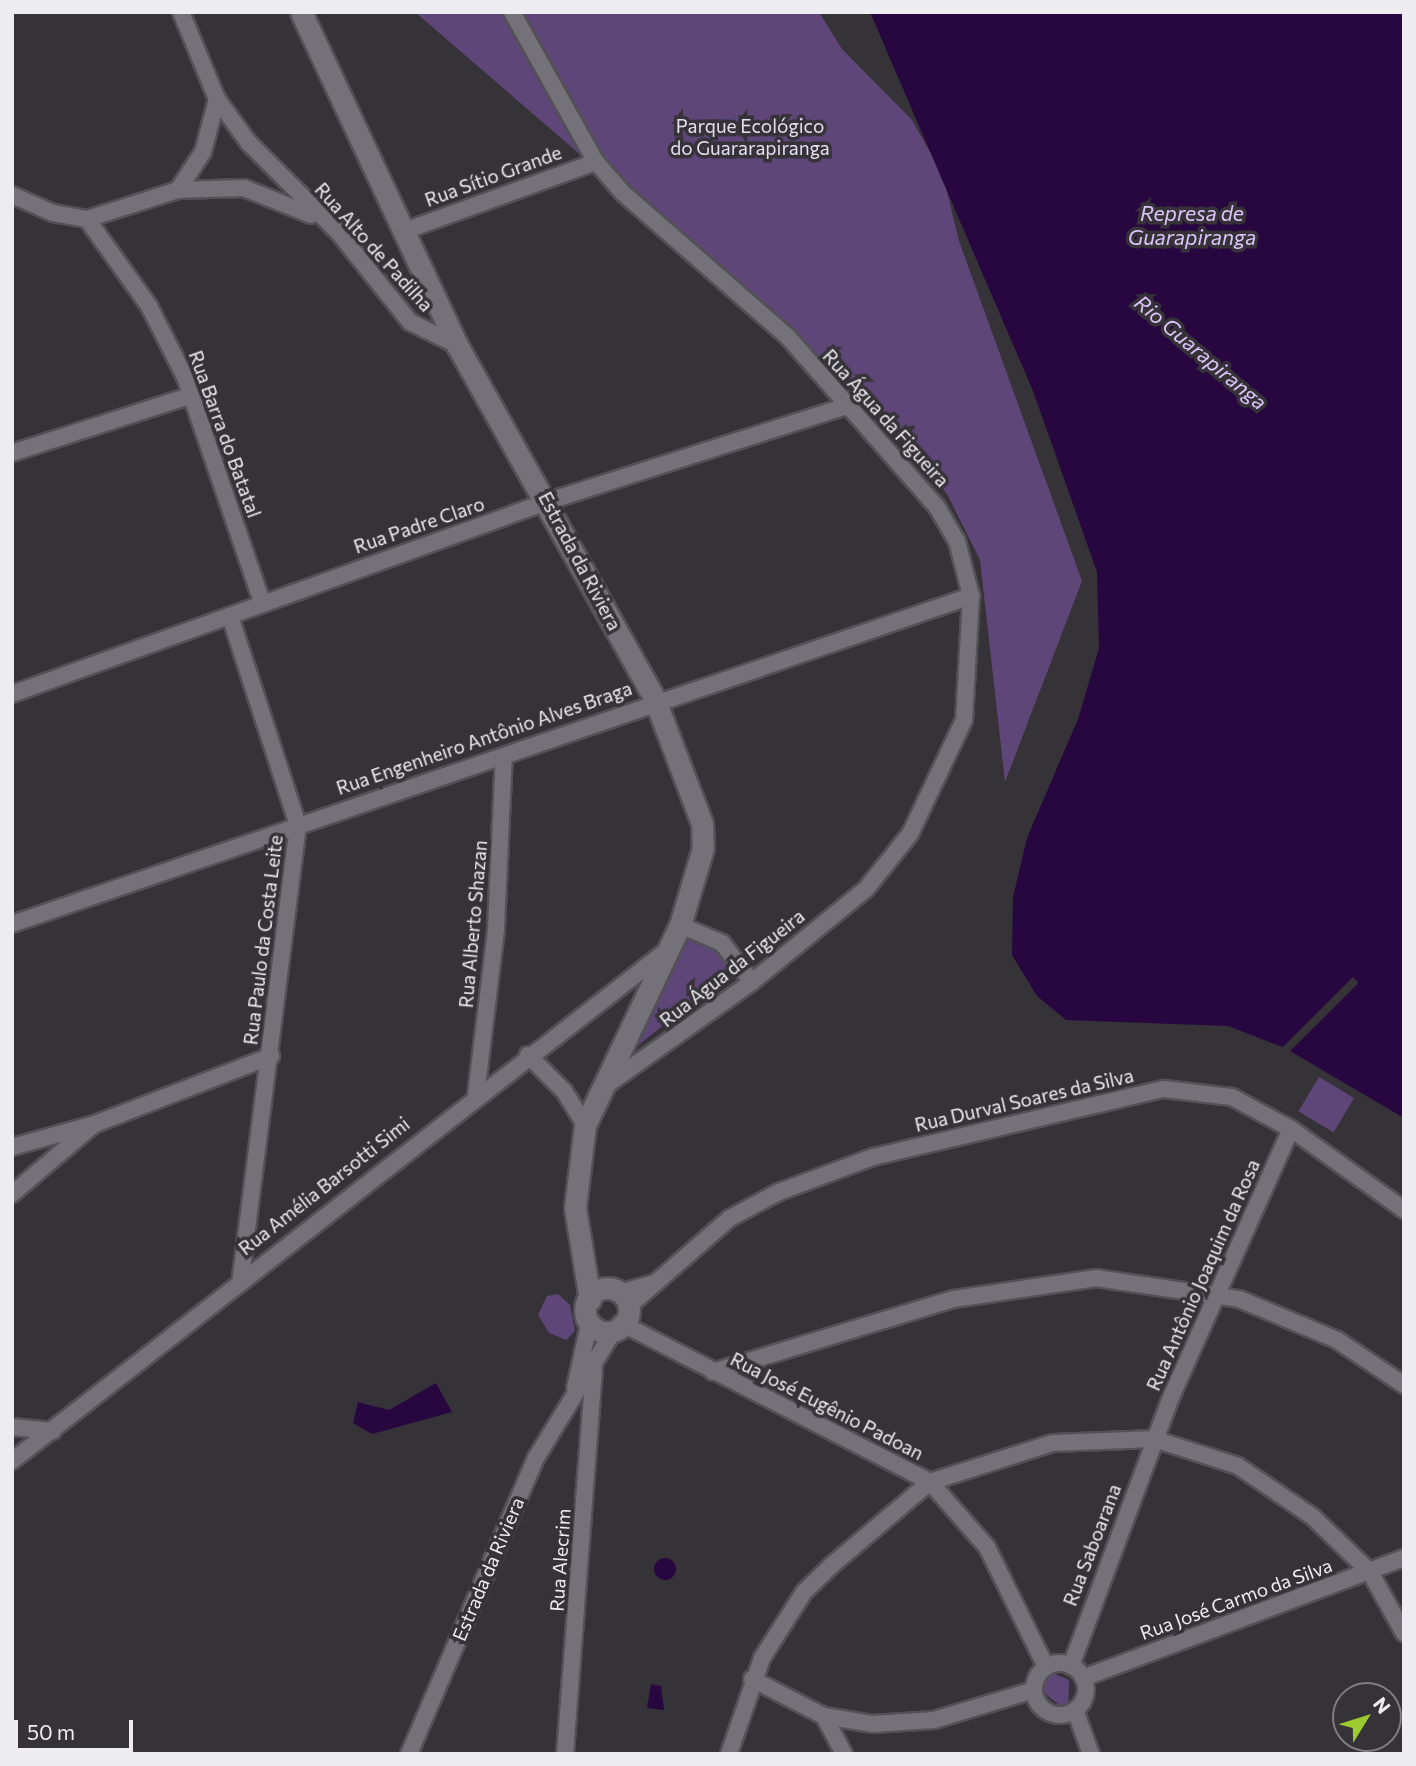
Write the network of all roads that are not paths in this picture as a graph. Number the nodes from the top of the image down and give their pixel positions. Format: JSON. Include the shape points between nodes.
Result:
{"nodes":[{"id":1,"x":181,"y":12,"type":"edge"},
{"id":2,"x":301,"y":12,"type":"edge"},
{"id":3,"x":512,"y":12,"type":"edge"},
{"id":4,"x":217,"y":99,"type":"junction"},
{"id":5,"x":596,"y":162,"type":"junction"},
{"id":6,"x":178,"y":190,"type":"junction"},
{"id":7,"x":12,"y":195,"type":"edge"},
{"id":8,"x":87,"y":219,"type":"junction"},
{"id":9,"x":404,"y":231,"type":"junction"},
{"id":10,"x":339,"y":233,"type":"junction"},
{"id":11,"x":457,"y":345,"type":"junction"},
{"id":12,"x":193,"y":395,"type":"junction"},
{"id":13,"x":843,"y":407,"type":"junction"},
{"id":14,"x":12,"y":453,"type":"edge"},
{"id":15,"x":549,"y":501,"type":"junction"},
{"id":16,"x":971,"y":596,"type":"junction"},
{"id":17,"x":262,"y":602,"type":"junction"},
{"id":18,"x":230,"y":617,"type":"junction"},
{"id":19,"x":12,"y":694,"type":"edge"},
{"id":20,"x":655,"y":700,"type":"junction"},
{"id":21,"x":504,"y":756,"type":"junction"},
{"id":22,"x":298,"y":825,"type":"junction"},
{"id":23,"x":13,"y":923,"type":"edge"},
{"id":24,"x":680,"y":925,"type":"junction"},
{"id":25,"x":667,"y":951,"type":"junction"},
{"id":26,"x":752,"y":982,"type":"junction"},
{"id":27,"x":528,"y":1055,"type":"junction"},
{"id":28,"x":271,"y":1056,"type":"junction"},
{"id":29,"x":599,"y":1090,"type":"junction"},
{"id":30,"x":476,"y":1095,"type":"junction"},
{"id":31,"x":95,"y":1124,"type":"junction"},
{"id":32,"x":585,"y":1125,"type":"junction"},
{"id":33,"x":1292,"y":1129,"type":"junction"},
{"id":34,"x":12,"y":1147,"type":"edge"},
{"id":35,"x":12,"y":1194,"type":"edge"},
{"id":36,"x":1404,"y":1210,"type":"edge"},
{"id":37,"x":241,"y":1278,"type":"junction"},
{"id":38,"x":1217,"y":1293,"type":"junction"},
{"id":39,"x":614,"y":1306,"type":"junction"},
{"id":40,"x":588,"y":1329,"type":"junction"},
{"id":41,"x":594,"y":1369,"type":"junction"},
{"id":42,"x":713,"y":1372,"type":"junction"},
{"id":43,"x":1404,"y":1385,"type":"edge"},
{"id":44,"x":575,"y":1388,"type":"junction"},
{"id":45,"x":12,"y":1427,"type":"edge"},
{"id":46,"x":53,"y":1431,"type":"junction"},
{"id":47,"x":1154,"y":1439,"type":"junction"},
{"id":48,"x":12,"y":1461,"type":"edge"},
{"id":49,"x":930,"y":1482,"type":"junction"},
{"id":50,"x":1404,"y":1558,"type":"edge"},
{"id":51,"x":1370,"y":1572,"type":"junction"},
{"id":52,"x":1404,"y":1633,"type":"edge"},
{"id":53,"x":1071,"y":1666,"type":"junction"},
{"id":54,"x":1046,"y":1667,"type":"junction"},
{"id":55,"x":1083,"y":1678,"type":"junction"},
{"id":56,"x":752,"y":1679,"type":"junction"},
{"id":57,"x":1034,"y":1690,"type":"junction"},
{"id":58,"x":1075,"y":1710,"type":"junction"},
{"id":59,"x":824,"y":1716,"type":"junction"},
{"id":60,"x":409,"y":1754,"type":"edge"},
{"id":61,"x":565,"y":1754,"type":"edge"},
{"id":62,"x":729,"y":1754,"type":"edge"},
{"id":63,"x":844,"y":1754,"type":"edge"},
{"id":64,"x":1091,"y":1754,"type":"edge"}],
"edges":[{"from":1,"to":4,"type":"street","name":"Rua Alto de Padilha"},
{"from":2,"to":9,"type":"street","name":"Estrada da Riviera"},
{"from":3,"to":5,"type":"street","name":"Rua Água da Figueira"},
{"from":4,"to":6,"type":"street","via":[[203,152]]},
{"from":4,"to":10,"type":"street","name":"Rua Alto de Padilha","via":[[249,143]]},
{"from":5,"to":9,"type":"street","name":"Rua Sítio Grande"},
{"from":5,"to":13,"type":"street","name":"Rua Água da Figueira","via":[[658,227],[788,337]]},
{"from":6,"to":8,"type":"street"},
{"from":6,"to":10,"type":"street","via":[[244,188],[296,206]]},
{"from":7,"to":8,"type":"street","via":[[53,213]]},
{"from":8,"to":12,"type":"street","name":"Rua Barra do Batatal","via":[[149,306]]},
{"from":9,"to":11,"type":"street","name":"Estrada da Riviera"},
{"from":10,"to":11,"type":"street","name":"Rua Alto de Padilha","via":[[410,322]]},
{"from":11,"to":15,"type":"street","name":"Estrada da Riviera"},
{"from":12,"to":14,"type":"street"},
{"from":12,"to":17,"type":"street","name":"Rua Barra do Batatal"},
{"from":13,"to":15,"type":"street","name":"Rua Padre Claro"},
{"from":13,"to":16,"type":"street","name":"Rua Água da Figueira","via":[[937,507],[957,541]]},
{"from":15,"to":17,"type":"street","name":"Rua Padre Claro"},
{"from":15,"to":20,"type":"street","name":"Estrada da Riviera"},
{"from":16,"to":20,"type":"street","name":"Rua Engenheiro Antônio Alves Braga"},
{"from":16,"to":26,"type":"street","name":"Rua Água da Figueira","via":[[964,720],[936,790],[866,889]]},
{"from":17,"to":18,"type":"street","name":"Rua Padre Claro"},
{"from":18,"to":19,"type":"street","name":"Rua Padre Claro"},
{"from":18,"to":22,"type":"street","name":"Rua Paulo da Costa Leite"},
{"from":20,"to":21,"type":"street","name":"Rua Engenheiro Antônio Alves Braga"},
{"from":20,"to":24,"type":"street","name":"Estrada da Riviera","via":[[702,824],[703,848]]},
{"from":21,"to":22,"type":"street","name":"Rua Engenheiro Antônio Alves Braga"},
{"from":21,"to":30,"type":"street","name":"Rua Alberto Shazan","via":[[496,929]]},
{"from":22,"to":23,"type":"street","name":"Rua Engenheiro Antônio Alves Braga"},
{"from":22,"to":28,"type":"street","name":"Rua Paulo da Costa Leite"},
{"from":24,"to":25,"type":"street","name":"Estrada da Riviera"},
{"from":24,"to":26,"type":"street","via":[[722,943]]},
{"from":25,"to":27,"type":"street","name":"Rua Amélia Barsotti Simi"},
{"from":25,"to":29,"type":"street","name":"Estrada da Riviera"},
{"from":26,"to":29,"type":"street","name":"Rua Água da Figueira"},
{"from":27,"to":30,"type":"street","name":"Rua Amélia Barsotti Simi"},
{"from":27,"to":32,"type":"street","via":[[564,1091]]},
{"from":28,"to":31,"type":"street"},
{"from":28,"to":37,"type":"street","name":"Rua Paulo da Costa Leite"},
{"from":29,"to":32,"type":"street","name":"Estrada da Riviera"},
{"from":30,"to":37,"type":"street","name":"Rua Amélia Barsotti Simi"},
{"from":31,"to":34,"type":"street"},
{"from":31,"to":35,"type":"street"},
{"from":32,"to":39,"type":"street","name":"Estrada da Riviera","via":[[575,1208],[582,1261]]},
{"from":33,"to":36,"type":"street","name":"Rua Durval Soares da Silva"},
{"from":33,"to":38,"type":"street","name":"Rua Antônio Joaquim da Rosa"},
{"from":33,"to":39,"type":"street","name":"Rua Durval Soares da Silva","via":[[1232,1097],[1186,1088],[873,1157],[779,1192],[730,1218],[656,1282]]},
{"from":37,"to":46,"type":"street","name":"Rua Amélia Barsotti Simi"},
{"from":38,"to":42,"type":"street","via":[[1096,1278],[1033,1283],[904,1313]]},
{"from":38,"to":43,"type":"street","via":[[1337,1340]]},
{"from":38,"to":47,"type":"street","name":"Rua Antônio Joaquim da Rosa"},
{"from":39,"to":40,"type":"street"},
{"from":39,"to":40,"type":"street"},
{"from":39,"to":41,"type":"street","name":"Estrada da Riviera"},
{"from":39,"to":42,"type":"street","name":"Rua José Eugênio Padoan"},
{"from":40,"to":44,"type":"street","name":"Estrada da Riviera"},
{"from":41,"to":44,"type":"street","name":"Estrada da Riviera"},
{"from":41,"to":61,"type":"street","name":"Rua Alecrim"},
{"from":42,"to":49,"type":"street","name":"Rua José Eugênio Padoan"},
{"from":44,"to":60,"type":"street","name":"Estrada da Riviera","via":[[536,1458]]},
{"from":45,"to":46,"type":"street"},
{"from":46,"to":48,"type":"street","name":"Rua Amélia Barsotti Simi"},
{"from":47,"to":49,"type":"street","via":[[1053,1443]]},
{"from":47,"to":51,"type":"street","via":[[1238,1466],[1313,1517]]},
{"from":47,"to":53,"type":"street","name":"Rua Saboarana"},
{"from":49,"to":54,"type":"street","name":"Rua José Eugênio Padoan","via":[[986,1547]]},
{"from":49,"to":56,"type":"street","via":[[804,1592]]},
{"from":50,"to":51,"type":"street","name":"Rua José Carmo da Silva"},
{"from":51,"to":52,"type":"street"},
{"from":51,"to":55,"type":"street","name":"Rua José Carmo da Silva"},
{"from":53,"to":54,"type":"street"},
{"from":53,"to":55,"type":"street"},
{"from":54,"to":57,"type":"street"},
{"from":55,"to":58,"type":"street","via":[[1085,1696]]},
{"from":56,"to":59,"type":"street"},
{"from":56,"to":62,"type":"street"},
{"from":57,"to":58,"type":"street","via":[[1045,1710]]},
{"from":57,"to":59,"type":"street","via":[[918,1723]]},
{"from":58,"to":64,"type":"street"},
{"from":59,"to":63,"type":"street"}]}
